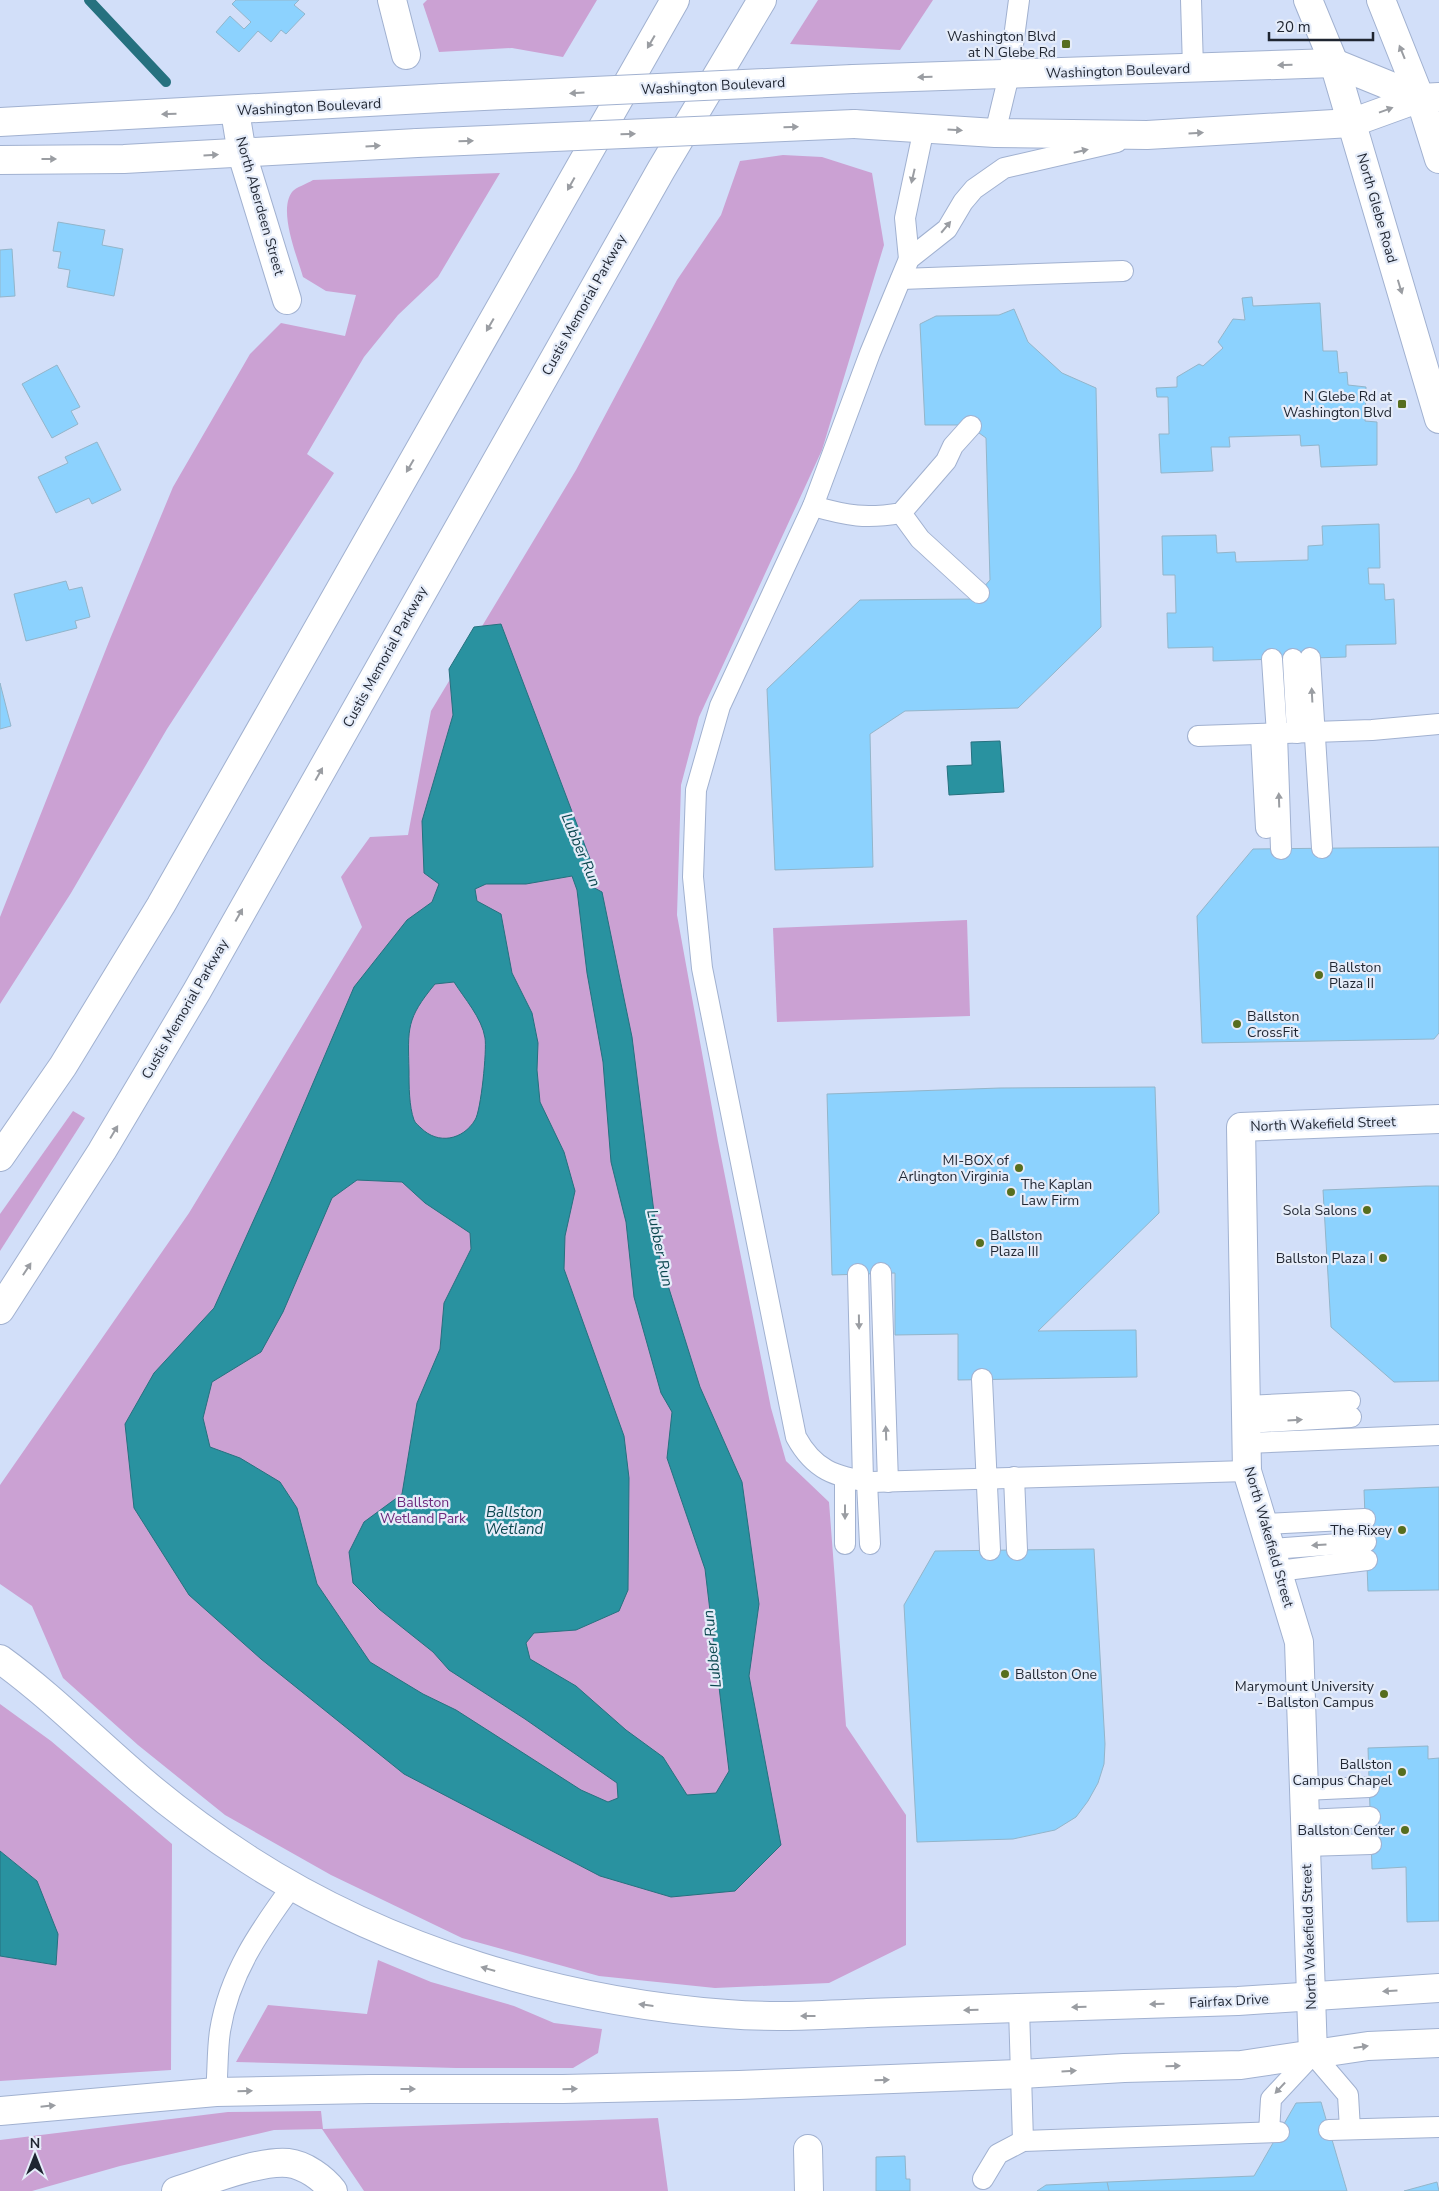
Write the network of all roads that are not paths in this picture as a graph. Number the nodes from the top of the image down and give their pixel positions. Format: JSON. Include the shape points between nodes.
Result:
{"nodes":[{"id":1,"x":392,"y":0,"type":"edge"},
{"id":2,"x":676,"y":0,"type":"edge"},
{"id":3,"x":762,"y":0,"type":"edge"},
{"id":4,"x":1019,"y":0,"type":"edge"},
{"id":5,"x":1191,"y":0,"type":"edge"},
{"id":6,"x":1308,"y":0,"type":"edge"},
{"id":7,"x":1381,"y":0,"type":"edge"},
{"id":8,"x":406,"y":55,"type":"dead end"},
{"id":9,"x":1334,"y":63,"type":"junction"},
{"id":10,"x":1193,"y":68,"type":"junction"},
{"id":11,"x":1009,"y":75,"type":"junction"},
{"id":12,"x":1429,"y":98,"type":"edge"},
{"id":13,"x":235,"y":111,"type":"junction"},
{"id":14,"x":0,"y":122,"type":"edge"},
{"id":15,"x":1351,"y":123,"type":"junction"},
{"id":16,"x":924,"y":128,"type":"junction"},
{"id":17,"x":995,"y":133,"type":"junction"},
{"id":18,"x":1147,"y":135,"type":"junction"},
{"id":19,"x":242,"y":154,"type":"junction"},
{"id":20,"x":1439,"y":159,"type":"edge"},
{"id":21,"x":0,"y":160,"type":"edge"},
{"id":22,"x":909,"y":259,"type":"junction"},
{"id":23,"x":1122,"y":271,"type":"dead end"},
{"id":24,"x":901,"y":279,"type":"junction"},
{"id":25,"x":287,"y":300,"type":"dead end"},
{"id":26,"x":1439,"y":419,"type":"edge"},
{"id":27,"x":975,"y":430,"type":"dead end"},
{"id":28,"x":814,"y":506,"type":"junction"},
{"id":29,"x":901,"y":513,"type":"junction"},
{"id":30,"x":979,"y":593,"type":"dead end"},
{"id":31,"x":1301,"y":658,"type":"dead end"},
{"id":32,"x":1272,"y":659,"type":"dead end"},
{"id":33,"x":1439,"y":724,"type":"edge"},
{"id":34,"x":1306,"y":733,"type":"junction"},
{"id":35,"x":1269,"y":734,"type":"junction"},
{"id":36,"x":1198,"y":736,"type":"dead end"},
{"id":37,"x":1322,"y":848,"type":"dead end"},
{"id":38,"x":1274,"y":849,"type":"dead end"},
{"id":39,"x":1439,"y":1119,"type":"edge"},
{"id":40,"x":0,"y":1157,"type":"edge"},
{"id":41,"x":881,"y":1273,"type":"dead end"},
{"id":42,"x":858,"y":1274,"type":"dead end"},
{"id":43,"x":0,"y":1310,"type":"edge"},
{"id":44,"x":982,"y":1379,"type":"dead end"},
{"id":45,"x":1350,"y":1409,"type":"dead end"},
{"id":46,"x":1246,"y":1424,"type":"junction"},
{"id":47,"x":1439,"y":1436,"type":"edge"},
{"id":48,"x":1247,"y":1471,"type":"junction"},
{"id":49,"x":1014,"y":1477,"type":"junction"},
{"id":50,"x":986,"y":1478,"type":"junction"},
{"id":51,"x":858,"y":1481,"type":"junction"},
{"id":52,"x":888,"y":1482,"type":"junction"},
{"id":53,"x":1365,"y":1519,"type":"dead end"},
{"id":54,"x":845,"y":1544,"type":"dead end"},
{"id":55,"x":870,"y":1544,"type":"dead end"},
{"id":56,"x":1271,"y":1548,"type":"junction"},
{"id":57,"x":990,"y":1550,"type":"dead end"},
{"id":58,"x":1017,"y":1550,"type":"dead end"},
{"id":59,"x":1367,"y":1551,"type":"dead end"},
{"id":60,"x":0,"y":1659,"type":"edge"},
{"id":61,"x":1369,"y":1787,"type":"dead end"},
{"id":62,"x":1304,"y":1790,"type":"junction"},
{"id":63,"x":1370,"y":1817,"type":"dead end"},
{"id":64,"x":1305,"y":1833,"type":"junction"},
{"id":65,"x":1371,"y":1844,"type":"dead end"},
{"id":66,"x":293,"y":1885,"type":"junction"},
{"id":67,"x":1439,"y":1988,"type":"edge"},
{"id":68,"x":1311,"y":1997,"type":"junction"},
{"id":69,"x":1019,"y":2008,"type":"junction"},
{"id":70,"x":1439,"y":2043,"type":"edge"},
{"id":71,"x":1313,"y":2054,"type":"junction"},
{"id":72,"x":1021,"y":2074,"type":"junction"},
{"id":73,"x":216,"y":2092,"type":"junction"},
{"id":74,"x":0,"y":2111,"type":"edge"},
{"id":75,"x":1439,"y":2127,"type":"edge"},
{"id":76,"x":1350,"y":2129,"type":"junction"},
{"id":77,"x":1329,"y":2130,"type":"dead end"},
{"id":78,"x":1023,"y":2141,"type":"junction"},
{"id":79,"x":808,"y":2149,"type":"dead end"},
{"id":80,"x":983,"y":2179,"type":"dead end"},
{"id":81,"x":176,"y":2191,"type":"edge"},
{"id":82,"x":333,"y":2191,"type":"edge"},
{"id":83,"x":809,"y":2191,"type":"edge"}],
"edges":[{"from":1,"to":8,"type":"main road"},
{"from":2,"to":40,"type":"main road","one_way":true,"via":[[161,905],[63,1066]]},
{"from":43,"to":3,"type":"main road","name":"Custis Memorial Parkway","one_way":true,"via":[[102,1151],[197,991],[661,170]]},
{"from":4,"to":11,"type":"lane"},
{"from":5,"to":10,"type":"lane"},
{"from":6,"to":9,"type":"main road","name":"North Glebe Road"},
{"from":12,"to":7,"type":"main road","one_way":true},
{"from":9,"to":10,"type":"main road","name":"Washington Boulevard","one_way":true},
{"from":9,"to":12,"type":"main road","name":"Washington Boulevard"},
{"from":9,"to":15,"type":"main road","name":"North Glebe Road"},
{"from":10,"to":11,"type":"main road","name":"Washington Boulevard"},
{"from":11,"to":13,"type":"main road","name":"Washington Boulevard","one_way":true,"bridge":true,"via":[[442,98]]},
{"from":11,"to":17,"type":"lane"},
{"from":15,"to":12,"type":"main road","one_way":true},
{"from":12,"to":20,"type":"main road"},
{"from":13,"to":14,"type":"main road","name":"Washington Boulevard","one_way":true},
{"from":13,"to":19,"type":"main road","name":"North Aberdeen Street"},
{"from":18,"to":15,"type":"main road","one_way":true},
{"from":15,"to":26,"type":"main road","name":"North Glebe Road","one_way":true},
{"from":16,"to":17,"type":"main road","one_way":true},
{"from":19,"to":16,"type":"main road","one_way":true,"bridge":true,"via":[[854,124]]},
{"from":16,"to":22,"type":"lane","one_way":true,"via":[[905,218]]},
{"from":17,"to":18,"type":"main road"},
{"from":22,"to":18,"type":"lane","one_way":true,"via":[[947,229],[974,189],[1004,168]]},
{"from":21,"to":19,"type":"main road","one_way":true},
{"from":19,"to":25,"type":"main road","name":"North Aberdeen Street"},
{"from":22,"to":24,"type":"lane"},
{"from":23,"to":24,"type":"lane"},
{"from":24,"to":28,"type":"lane"},
{"from":27,"to":29,"type":"lane","via":[[960,455],[946,461]]},
{"from":28,"to":29,"type":"lane","via":[[843,515],[872,518]]},
{"from":28,"to":51,"type":"lane","via":[[720,706],[696,790],[693,877],[702,968],[796,1437],[806,1454],[831,1474]]},
{"from":29,"to":30,"type":"lane","via":[[920,539]]},
{"from":31,"to":34,"type":"lane"},
{"from":32,"to":35,"type":"lane"},
{"from":33,"to":34,"type":"lane"},
{"from":34,"to":35,"type":"lane"},
{"from":34,"to":37,"type":"lane"},
{"from":35,"to":36,"type":"lane"},
{"from":35,"to":38,"type":"lane"},
{"from":39,"to":46,"type":"main road","name":"North Wakefield Street","via":[[1241,1127]]},
{"from":52,"to":41,"type":"lane","one_way":true},
{"from":42,"to":51,"type":"lane","one_way":true},
{"from":44,"to":50,"type":"lane"},
{"from":45,"to":46,"type":"lane"},
{"from":46,"to":47,"type":"lane"},
{"from":46,"to":48,"type":"main road","name":"North Wakefield Street"},
{"from":48,"to":49,"type":"lane"},
{"from":48,"to":56,"type":"main road","name":"North Wakefield Street"},
{"from":49,"to":50,"type":"lane"},
{"from":49,"to":58,"type":"lane"},
{"from":50,"to":52,"type":"lane"},
{"from":50,"to":57,"type":"lane"},
{"from":51,"to":52,"type":"lane"},
{"from":51,"to":54,"type":"lane","one_way":true},
{"from":51,"to":55,"type":"lane"},
{"from":53,"to":56,"type":"lane"},
{"from":56,"to":59,"type":"lane"},
{"from":56,"to":62,"type":"main road","name":"North Wakefield Street","via":[[1299,1642]]},
{"from":60,"to":66,"type":"main road","name":"Fairfax Drive","via":[[170,1804],[251,1861]]},
{"from":61,"to":62,"type":"lane"},
{"from":62,"to":64,"type":"main road","name":"North Wakefield Street"},
{"from":63,"to":64,"type":"lane"},
{"from":64,"to":65,"type":"lane"},
{"from":64,"to":68,"type":"main road","name":"North Wakefield Street"},
{"from":69,"to":66,"type":"main road","name":"Fairfax Drive","one_way":true,"via":[[778,2016],[633,2004],[581,1994],[481,1967],[386,1931]]},
{"from":66,"to":73,"type":"lane","via":[[245,1954],[231,1987],[220,2031]]},
{"from":67,"to":68,"type":"main road","name":"Fairfax Drive","one_way":true},
{"from":68,"to":69,"type":"main road","name":"Fairfax Drive","one_way":true},
{"from":68,"to":71,"type":"main road","name":"North Wakefield Street"},
{"from":69,"to":72,"type":"lane"},
{"from":71,"to":70,"type":"main road","one_way":true,"via":[[1368,2046]]},
{"from":72,"to":71,"type":"main road","one_way":true,"via":[[1241,2065]]},
{"from":71,"to":76,"type":"lane","via":[[1348,2095]]},
{"from":71,"to":78,"type":"lane","one_way":true,"via":[[1271,2099],[1274,2132]]},
{"from":73,"to":72,"type":"main road","one_way":true,"via":[[758,2085]]},
{"from":72,"to":78,"type":"lane"},
{"from":74,"to":73,"type":"main road","one_way":true},
{"from":75,"to":76,"type":"lane"},
{"from":76,"to":77,"type":"lane"},
{"from":78,"to":80,"type":"lane","via":[[998,2154]]},
{"from":79,"to":83,"type":"main road"},
{"from":81,"to":82,"type":"main road","via":[[258,2166],[288,2163],[311,2171]]}]}
